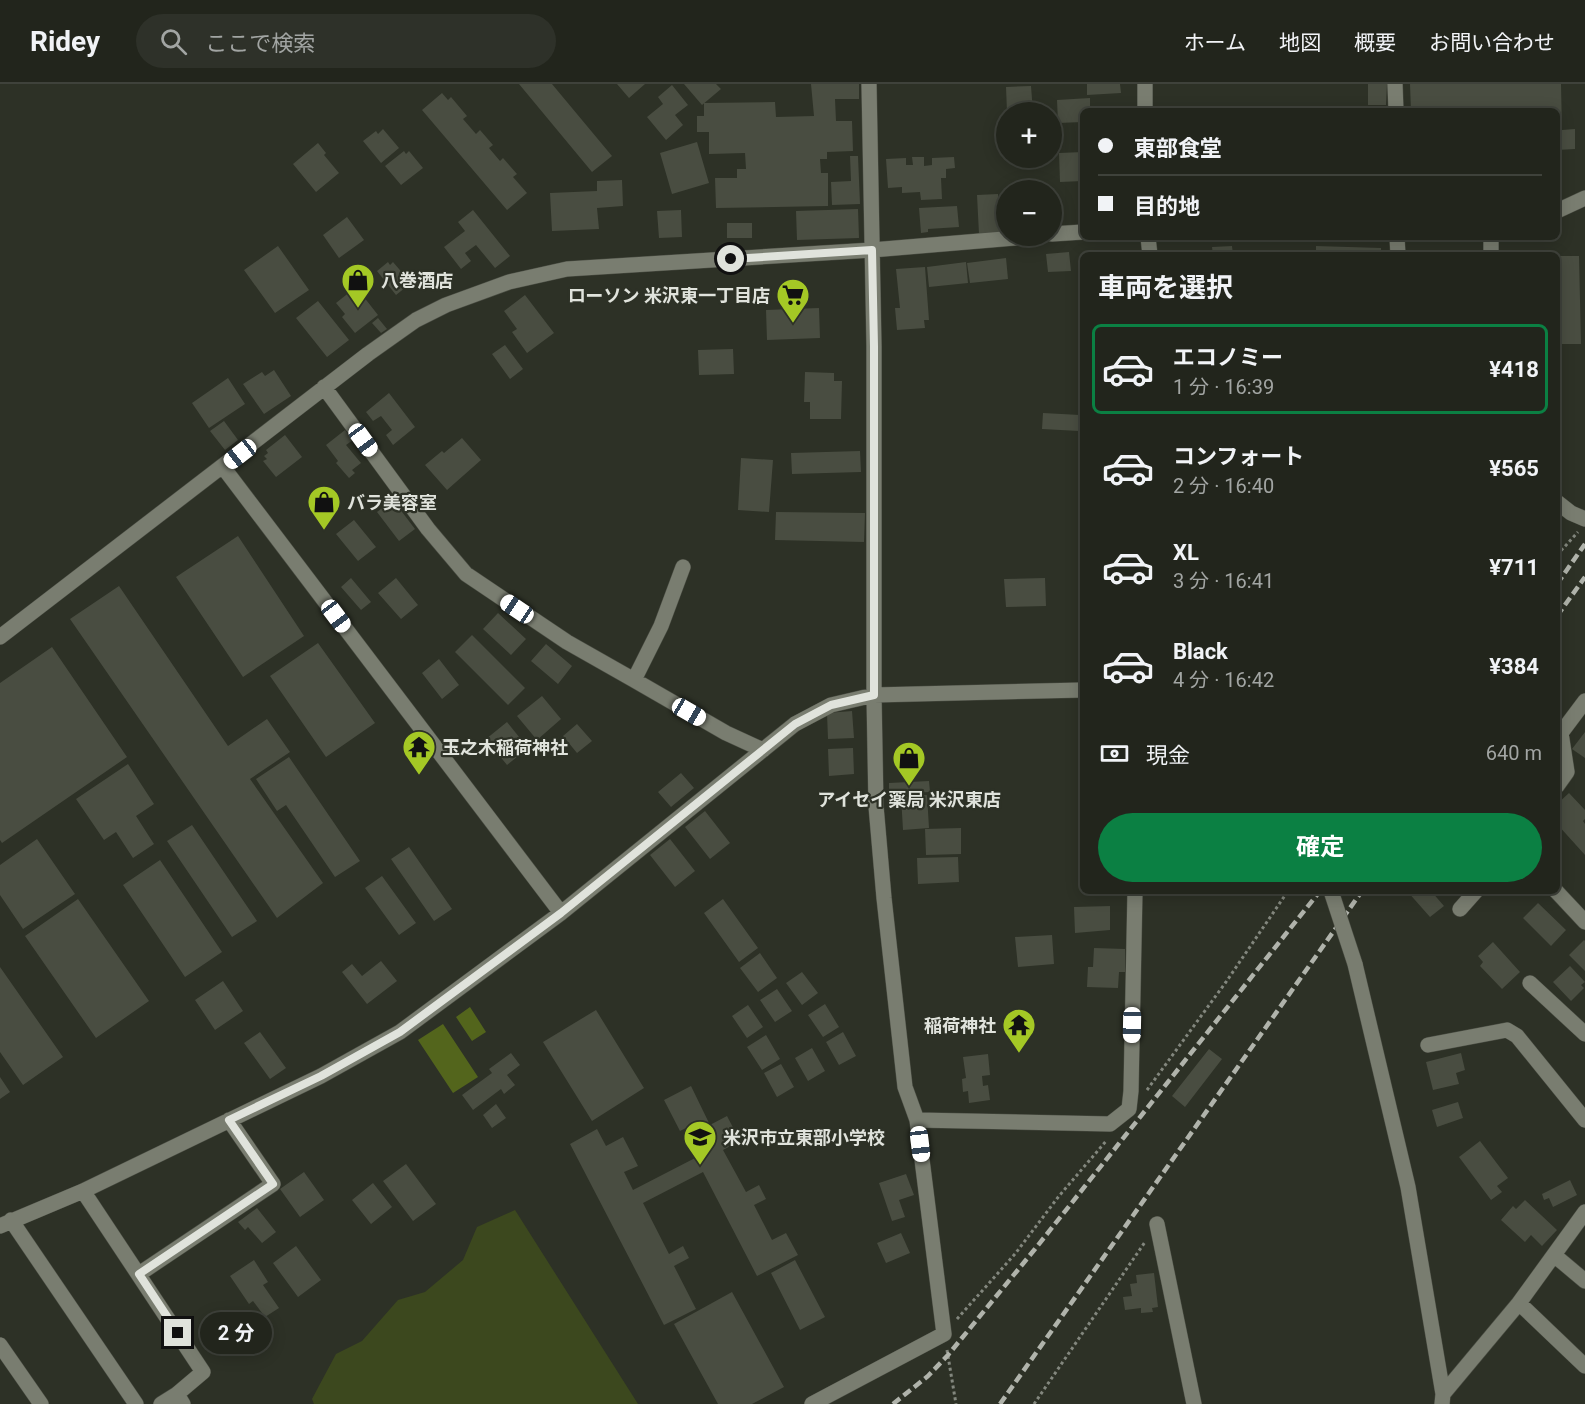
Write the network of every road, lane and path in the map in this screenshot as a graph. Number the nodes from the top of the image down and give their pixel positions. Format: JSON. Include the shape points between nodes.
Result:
{"nodes":[{"id":1,"x":869,"y":84,"type":"edge"},
{"id":2,"x":1145,"y":84,"type":"edge"},
{"id":3,"x":1395,"y":84,"type":"edge"},
{"id":4,"x":1146,"y":108,"type":"edge"},
{"id":5,"x":1396,"y":108,"type":"edge"},
{"id":6,"x":1585,"y":198,"type":"edge"},
{"id":7,"x":1560,"y":210,"type":"edge"},
{"id":8,"x":1080,"y":232,"type":"edge"},
{"id":9,"x":1062,"y":233,"type":"edge"},
{"id":10,"x":996,"y":240,"type":"edge"},
{"id":11,"x":872,"y":250,"type":"junction"},
{"id":12,"x":324,"y":387,"type":"junction"},
{"id":13,"x":223,"y":467,"type":"junction"},
{"id":14,"x":1560,"y":504,"type":"edge"},
{"id":15,"x":1582,"y":525,"type":"edge"},
{"id":16,"x":1560,"y":551,"type":"edge"},
{"id":17,"x":683,"y":567,"type":"dead end"},
{"id":18,"x":0,"y":637,"type":"edge"},
{"id":19,"x":634,"y":680,"type":"junction"},
{"id":20,"x":1080,"y":690,"type":"edge"},
{"id":21,"x":874,"y":695,"type":"junction"},
{"id":22,"x":1585,"y":701,"type":"edge"},
{"id":23,"x":763,"y":750,"type":"junction"},
{"id":24,"x":1560,"y":782,"type":"edge"},
{"id":25,"x":1135,"y":894,"type":"edge"},
{"id":26,"x":1331,"y":894,"type":"edge"},
{"id":27,"x":1473,"y":894,"type":"edge"},
{"id":28,"x":1559,"y":894,"type":"edge"},
{"id":29,"x":1460,"y":909,"type":"dead end"},
{"id":30,"x":561,"y":913,"type":"junction"},
{"id":31,"x":1585,"y":922,"type":"edge"},
{"id":32,"x":1530,"y":982,"type":"dead end"},
{"id":33,"x":1585,"y":1034,"type":"edge"},
{"id":34,"x":1428,"y":1045,"type":"dead end"},
{"id":35,"x":229,"y":1120,"type":"junction"},
{"id":36,"x":917,"y":1120,"type":"junction"},
{"id":37,"x":1585,"y":1120,"type":"edge"},
{"id":38,"x":83,"y":1191,"type":"junction"},
{"id":39,"x":1585,"y":1212,"type":"edge"},
{"id":40,"x":6,"y":1223,"type":"edge"},
{"id":41,"x":1157,"y":1224,"type":"joint"},
{"id":42,"x":1554,"y":1255,"type":"junction"},
{"id":43,"x":139,"y":1274,"type":"junction"},
{"id":44,"x":1585,"y":1281,"type":"edge"},
{"id":45,"x":1519,"y":1303,"type":"junction"},
{"id":46,"x":944,"y":1334,"type":"junction"},
{"id":47,"x":0,"y":1345,"type":"edge"},
{"id":48,"x":1585,"y":1366,"type":"edge"},
{"id":49,"x":180,"y":1399,"type":"edge"},
{"id":50,"x":1442,"y":1399,"type":"edge"},
{"id":51,"x":40,"y":1404,"type":"edge"},
{"id":52,"x":136,"y":1404,"type":"edge"},
{"id":53,"x":161,"y":1404,"type":"edge"},
{"id":54,"x":812,"y":1404,"type":"edge"},
{"id":55,"x":956,"y":1404,"type":"edge"},
{"id":56,"x":1034,"y":1404,"type":"edge"},
{"id":57,"x":1194,"y":1404,"type":"edge"}],
"edges":[{"from":1,"to":11,"type":"street"},
{"from":2,"to":4,"type":"street"},
{"from":3,"to":5,"type":"street"},
{"from":6,"to":7,"type":"street"},
{"from":8,"to":9,"type":"street"},
{"from":10,"to":11,"type":"street"},
{"from":11,"to":12,"type":"street","via":[[567,268],[540,274],[474,293],[416,320]]},
{"from":11,"to":21,"type":"street"},
{"from":12,"to":13,"type":"street"},
{"from":12,"to":19,"type":"street","via":[[428,529],[466,574],[567,642]]},
{"from":13,"to":18,"type":"street"},
{"from":13,"to":30,"type":"street"},
{"from":14,"to":15,"type":"street"},
{"from":15,"to":16,"type":"path"},
{"from":17,"to":19,"type":"street","via":[[662,626]]},
{"from":19,"to":23,"type":"street"},
{"from":20,"to":21,"type":"street"},
{"from":21,"to":23,"type":"street","via":[[831,705],[795,724]]},
{"from":21,"to":36,"type":"street","via":[[876,806],[884,898],[905,1087]]},
{"from":22,"to":24,"type":"street","via":[[1561,733],[1567,772]]},
{"from":23,"to":30,"type":"street"},
{"from":25,"to":36,"type":"street","via":[[1129,1109],[1110,1124]]},
{"from":26,"to":50,"type":"street","bridge":true,"via":[[1354,964],[1408,1187]]},
{"from":27,"to":29,"type":"street"},
{"from":28,"to":31,"type":"street"},
{"from":30,"to":35,"type":"street","via":[[400,1032]]},
{"from":32,"to":33,"type":"street"},
{"from":34,"to":37,"type":"street","via":[[1507,1030],[1517,1036]]},
{"from":35,"to":38,"type":"street"},
{"from":35,"to":43,"type":"street","via":[[273,1184]]},
{"from":36,"to":46,"type":"street"},
{"from":38,"to":40,"type":"street"},
{"from":38,"to":43,"type":"street"},
{"from":39,"to":42,"type":"street"},
{"from":40,"to":52,"type":"street"},
{"from":41,"to":56,"type":"path"},
{"from":41,"to":57,"type":"street"},
{"from":42,"to":44,"type":"street"},
{"from":42,"to":45,"type":"street"},
{"from":43,"to":49,"type":"street","via":[[203,1372]]},
{"from":45,"to":48,"type":"street"},
{"from":45,"to":50,"type":"street"},
{"from":46,"to":54,"type":"street"},
{"from":46,"to":55,"type":"path"},
{"from":47,"to":51,"type":"street"},
{"from":49,"to":53,"type":"street"}]}
